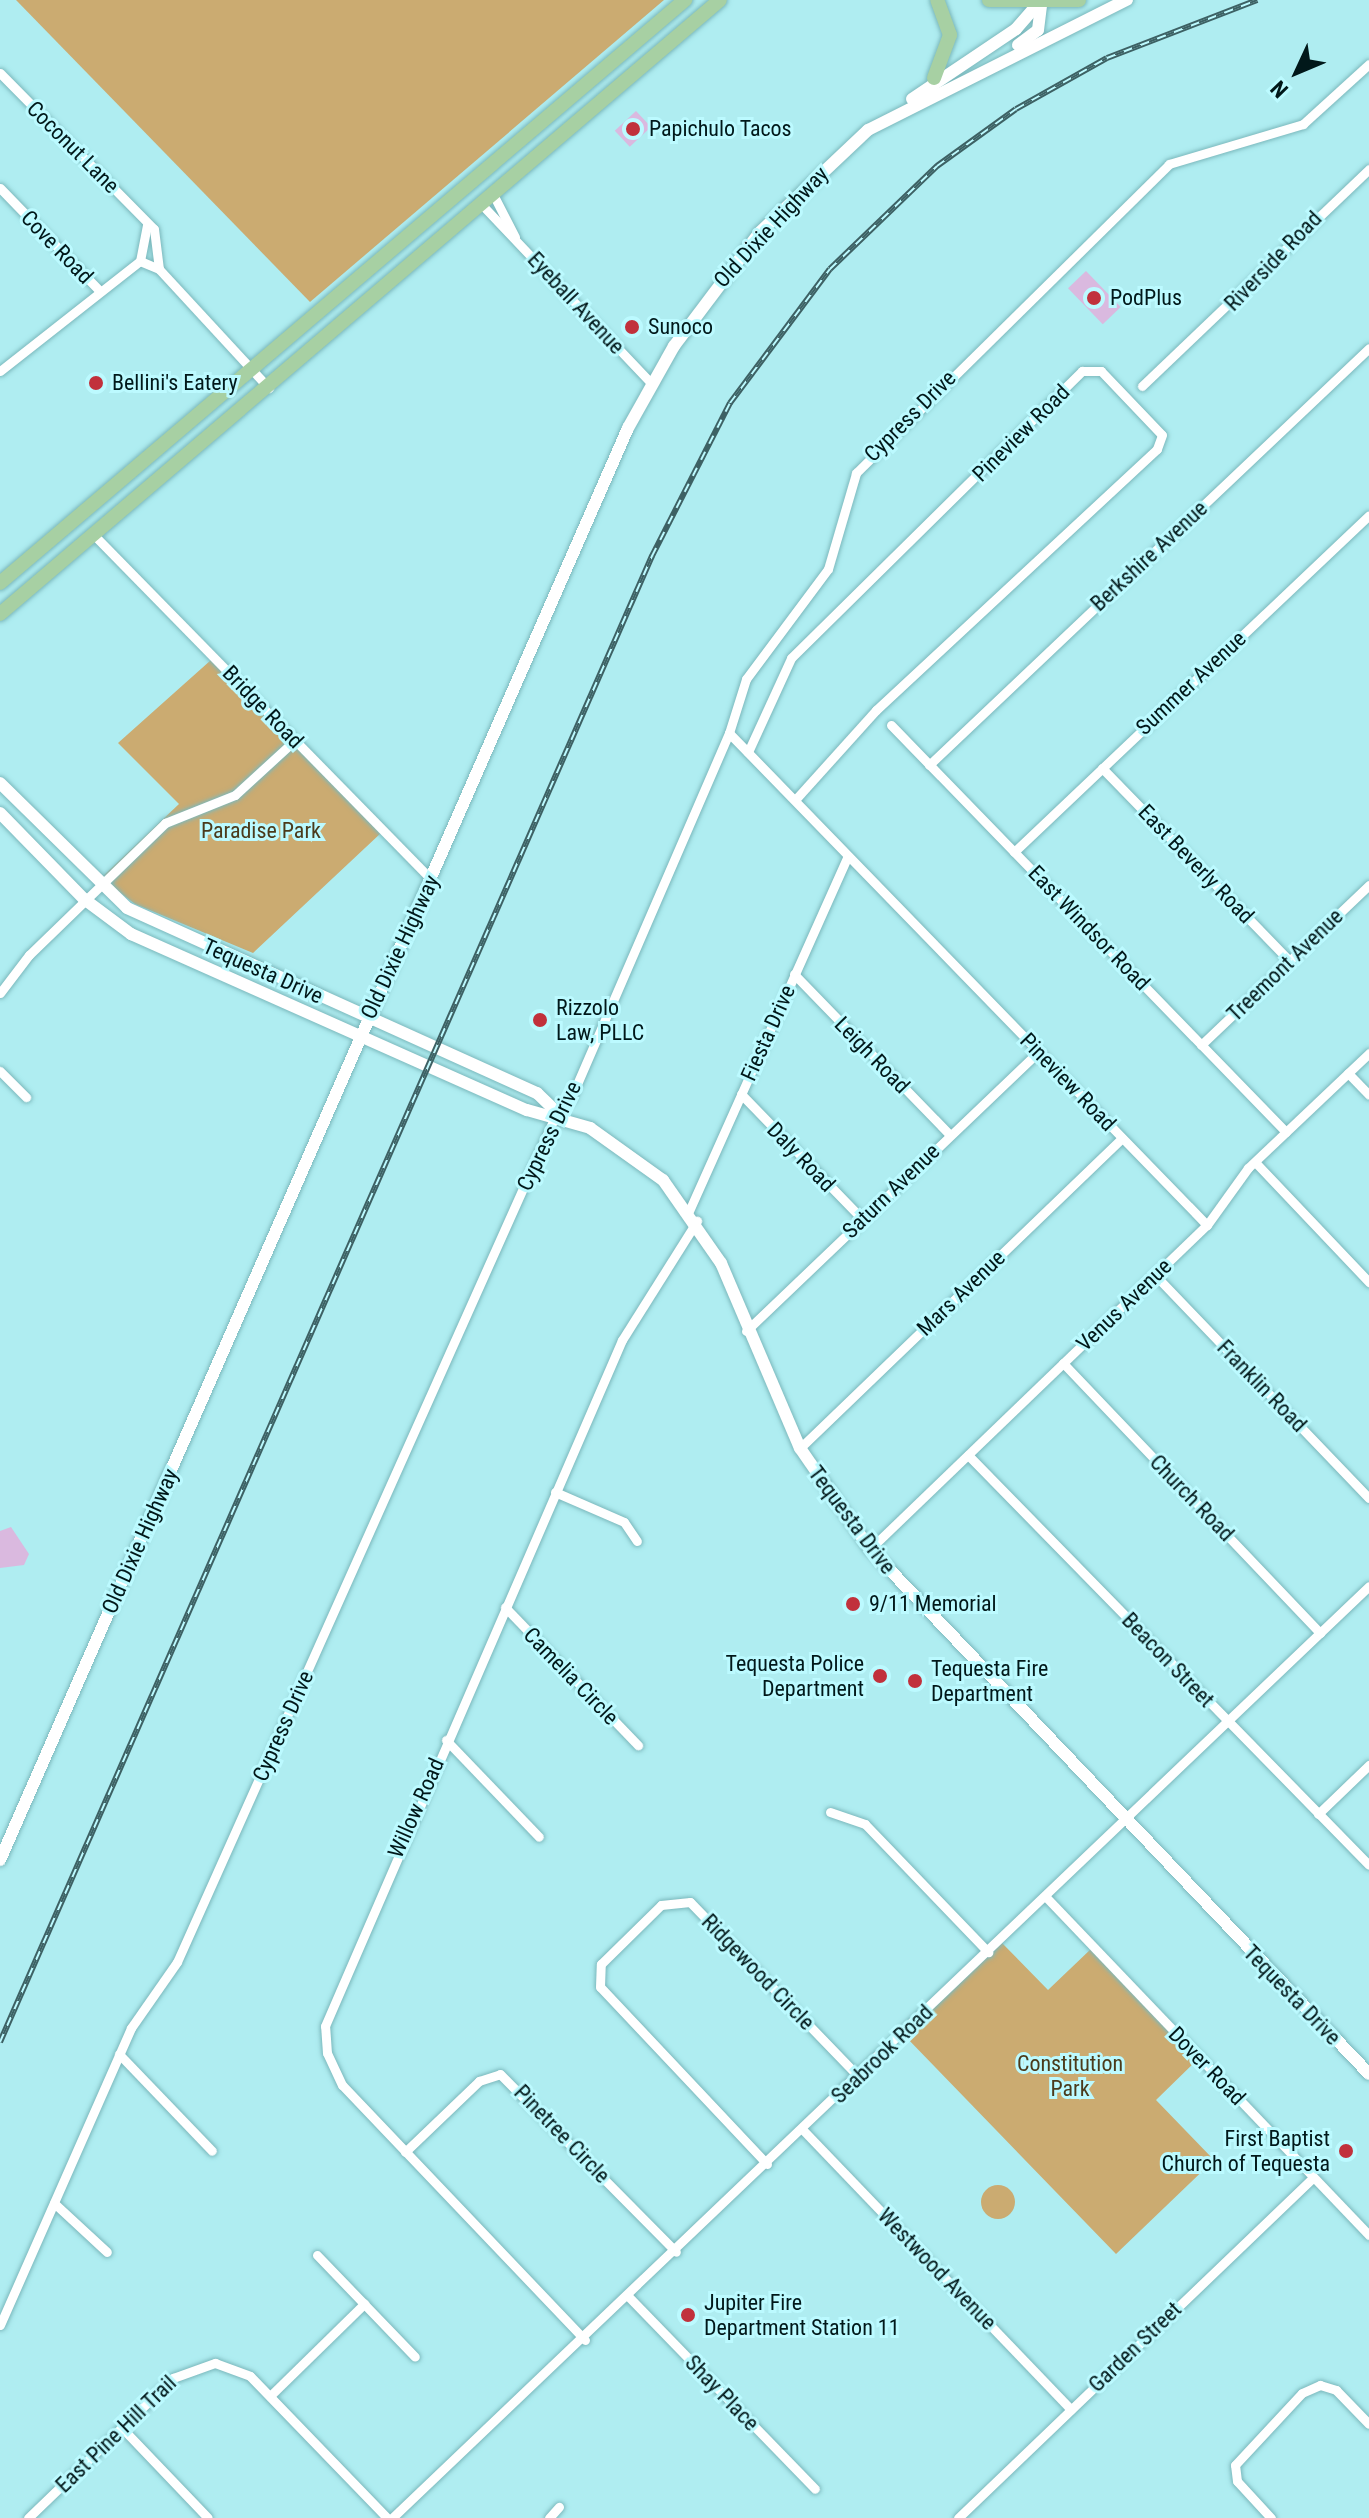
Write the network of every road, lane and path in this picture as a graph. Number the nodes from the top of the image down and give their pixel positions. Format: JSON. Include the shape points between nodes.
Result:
{"nodes":[{"id":1,"x":685,"y":0,"type":"edge"},
{"id":2,"x":720,"y":0,"type":"edge"},
{"id":3,"x":937,"y":0,"type":"edge"},
{"id":4,"x":989,"y":0,"type":"edge"},
{"id":5,"x":1079,"y":0,"type":"edge"},
{"id":6,"x":1127,"y":0,"type":"edge"},
{"id":7,"x":1041,"y":2,"type":"edge"},
{"id":8,"x":1369,"y":64,"type":"edge"},
{"id":9,"x":0,"y":73,"type":"edge"},
{"id":10,"x":934,"y":78,"type":"junction"},
{"id":11,"x":965,"y":78,"type":"junction"},
{"id":12,"x":905,"y":106,"type":"junction"},
{"id":13,"x":500,"y":162,"type":"junction"},
{"id":14,"x":1369,"y":169,"type":"edge"},
{"id":15,"x":470,"y":187,"type":"junction"},
{"id":16,"x":0,"y":188,"type":"edge"},
{"id":17,"x":489,"y":203,"type":"junction"},
{"id":18,"x":146,"y":222,"type":"junction"},
{"id":19,"x":453,"y":233,"type":"junction"},
{"id":20,"x":140,"y":261,"type":"junction"},
{"id":21,"x":159,"y":269,"type":"junction"},
{"id":22,"x":98,"y":289,"type":"junction"},
{"id":23,"x":1369,"y":348,"type":"edge"},
{"id":24,"x":252,"y":370,"type":"junction"},
{"id":25,"x":0,"y":371,"type":"edge"},
{"id":26,"x":651,"y":383,"type":"junction"},
{"id":27,"x":1142,"y":386,"type":"dead end"},
{"id":28,"x":269,"y":388,"type":"junction"},
{"id":29,"x":1369,"y":515,"type":"edge"},
{"id":30,"x":94,"y":535,"type":"junction"},
{"id":31,"x":0,"y":583,"type":"edge"},
{"id":32,"x":0,"y":614,"type":"edge"},
{"id":33,"x":891,"y":725,"type":"dead end"},
{"id":34,"x":727,"y":736,"type":"junction"},
{"id":35,"x":295,"y":740,"type":"junction"},
{"id":36,"x":748,"y":752,"type":"junction"},
{"id":37,"x":929,"y":765,"type":"junction"},
{"id":38,"x":1102,"y":768,"type":"junction"},
{"id":39,"x":0,"y":783,"type":"edge"},
{"id":40,"x":795,"y":800,"type":"junction"},
{"id":41,"x":0,"y":813,"type":"edge"},
{"id":42,"x":1014,"y":852,"type":"junction"},
{"id":43,"x":848,"y":856,"type":"junction"},
{"id":44,"x":431,"y":879,"type":"junction"},
{"id":45,"x":1369,"y":885,"type":"edge"},
{"id":46,"x":98,"y":886,"type":"junction"},
{"id":47,"x":84,"y":899,"type":"junction"},
{"id":48,"x":1290,"y":961,"type":"junction"},
{"id":49,"x":794,"y":974,"type":"junction"},
{"id":50,"x":0,"y":993,"type":"edge"},
{"id":51,"x":367,"y":1017,"type":"junction"},
{"id":52,"x":359,"y":1035,"type":"junction"},
{"id":53,"x":1201,"y":1045,"type":"junction"},
{"id":54,"x":1038,"y":1052,"type":"junction"},
{"id":55,"x":1369,"y":1053,"type":"edge"},
{"id":56,"x":0,"y":1071,"type":"edge"},
{"id":57,"x":1348,"y":1073,"type":"junction"},
{"id":58,"x":741,"y":1094,"type":"junction"},
{"id":59,"x":1369,"y":1095,"type":"edge"},
{"id":60,"x":26,"y":1097,"type":"dead end"},
{"id":61,"x":557,"y":1112,"type":"junction"},
{"id":62,"x":1286,"y":1132,"type":"junction"},
{"id":63,"x":950,"y":1135,"type":"junction"},
{"id":64,"x":1122,"y":1138,"type":"junction"},
{"id":65,"x":1255,"y":1162,"type":"junction"},
{"id":66,"x":693,"y":1216,"type":"junction"},
{"id":67,"x":862,"y":1219,"type":"junction"},
{"id":68,"x":1207,"y":1225,"type":"junction"},
{"id":69,"x":1155,"y":1275,"type":"junction"},
{"id":70,"x":1369,"y":1282,"type":"edge"},
{"id":71,"x":746,"y":1331,"type":"junction"},
{"id":72,"x":1063,"y":1363,"type":"junction"},
{"id":73,"x":800,"y":1448,"type":"junction"},
{"id":74,"x":968,"y":1455,"type":"junction"},
{"id":75,"x":555,"y":1492,"type":"junction"},
{"id":76,"x":1369,"y":1498,"type":"edge"},
{"id":77,"x":637,"y":1541,"type":"dead end"},
{"id":78,"x":870,"y":1549,"type":"junction"},
{"id":79,"x":1369,"y":1586,"type":"edge"},
{"id":80,"x":505,"y":1607,"type":"junction"},
{"id":81,"x":1320,"y":1633,"type":"junction"},
{"id":82,"x":1228,"y":1722,"type":"junction"},
{"id":83,"x":446,"y":1740,"type":"junction"},
{"id":84,"x":638,"y":1745,"type":"dead end"},
{"id":85,"x":1369,"y":1765,"type":"edge"},
{"id":86,"x":830,"y":1812,"type":"dead end"},
{"id":87,"x":1318,"y":1814,"type":"junction"},
{"id":88,"x":1124,"y":1819,"type":"junction"},
{"id":89,"x":539,"y":1837,"type":"dead end"},
{"id":90,"x":0,"y":1860,"type":"edge"},
{"id":91,"x":1369,"y":1865,"type":"edge"},
{"id":92,"x":1045,"y":1896,"type":"junction"},
{"id":93,"x":988,"y":1952,"type":"junction"},
{"id":94,"x":119,"y":2054,"type":"junction"},
{"id":95,"x":1369,"y":2074,"type":"edge"},
{"id":96,"x":859,"y":2077,"type":"junction"},
{"id":97,"x":803,"y":2130,"type":"junction"},
{"id":98,"x":212,"y":2151,"type":"dead end"},
{"id":99,"x":405,"y":2152,"type":"junction"},
{"id":100,"x":767,"y":2164,"type":"junction"},
{"id":101,"x":1313,"y":2177,"type":"junction"},
{"id":102,"x":54,"y":2203,"type":"junction"},
{"id":103,"x":1369,"y":2235,"type":"edge"},
{"id":104,"x":107,"y":2252,"type":"dead end"},
{"id":105,"x":676,"y":2252,"type":"junction"},
{"id":106,"x":317,"y":2255,"type":"dead end"},
{"id":107,"x":629,"y":2297,"type":"junction"},
{"id":108,"x":364,"y":2304,"type":"junction"},
{"id":109,"x":0,"y":2325,"type":"edge"},
{"id":110,"x":585,"y":2340,"type":"junction"},
{"id":111,"x":415,"y":2357,"type":"dead end"},
{"id":112,"x":270,"y":2396,"type":"junction"},
{"id":113,"x":1071,"y":2409,"type":"junction"},
{"id":114,"x":1369,"y":2424,"type":"edge"},
{"id":115,"x":122,"y":2428,"type":"junction"},
{"id":116,"x":815,"y":2489,"type":"dead end"},
{"id":117,"x":559,"y":2507,"type":"dead end"},
{"id":118,"x":28,"y":2518,"type":"edge"},
{"id":119,"x":208,"y":2518,"type":"edge"},
{"id":120,"x":390,"y":2518,"type":"edge"},
{"id":121,"x":549,"y":2518,"type":"edge"},
{"id":122,"x":958,"y":2518,"type":"edge"},
{"id":123,"x":1271,"y":2518,"type":"edge"}],
"edges":[{"from":1,"to":13,"type":"main road"},
{"from":2,"to":17,"type":"main road"},
{"from":3,"to":10,"type":"main road","via":[[950,35]]},
{"from":4,"to":7,"type":"main road"},
{"from":5,"to":7,"type":"main road"},
{"from":6,"to":11,"type":"street","name":"Old Dixie Highway"},
{"from":7,"to":10,"type":"street","name":"Old Dixie Highway","via":[[1016,29]]},
{"from":7,"to":11,"type":"street","via":[[1035,35]]},
{"from":8,"to":34,"type":"street","name":"Cypress Drive","via":[[1303,124],[1169,164],[871,453],[849,488],[827,572],[755,663]]},
{"from":9,"to":18,"type":"street","name":"Coconut Lane"},
{"from":10,"to":12,"type":"street","name":"Old Dixie Highway"},
{"from":11,"to":12,"type":"street","name":"Old Dixie Highway"},
{"from":12,"to":26,"type":"street","name":"Old Dixie Highway","via":[[830,163],[759,233]]},
{"from":13,"to":15,"type":"main road"},
{"from":13,"to":17,"type":"main road"},
{"from":14,"to":27,"type":"street","name":"Riverside Road"},
{"from":15,"to":19,"type":"main road"},
{"from":15,"to":24,"type":"main road"},
{"from":16,"to":22,"type":"street","name":"Cove Road"},
{"from":17,"to":19,"type":"main road"},
{"from":17,"to":26,"type":"street","name":"Eyeball Avenue","via":[[516,241]]},
{"from":18,"to":20,"type":"street"},
{"from":18,"to":21,"type":"street","name":"Coconut Lane","via":[[161,242]]},
{"from":19,"to":28,"type":"main road"},
{"from":20,"to":21,"type":"street"},
{"from":20,"to":22,"type":"street","name":"Cove Road"},
{"from":21,"to":24,"type":"street"},
{"from":22,"to":25,"type":"street"},
{"from":23,"to":37,"type":"street","name":"Berkshire Avenue"},
{"from":24,"to":28,"type":"street"},
{"from":24,"to":31,"type":"main road"},
{"from":26,"to":44,"type":"street","name":"Old Dixie Highway"},
{"from":28,"to":30,"type":"main road"},
{"from":29,"to":38,"type":"street","name":"Summer Avenue"},
{"from":30,"to":32,"type":"main road"},
{"from":30,"to":35,"type":"street","name":"Bridge Road"},
{"from":33,"to":37,"type":"street","name":"East Windsor Road"},
{"from":34,"to":36,"type":"street","name":"Pineview Road"},
{"from":34,"to":61,"type":"street","name":"Cypress Drive","via":[[571,1098]]},
{"from":35,"to":44,"type":"street","name":"Bridge Road"},
{"from":35,"to":46,"type":"street","via":[[235,795],[165,823]]},
{"from":36,"to":40,"type":"street","name":"Pineview Road"},
{"from":36,"to":40,"type":"street","name":"Pineview Road","via":[[781,668],[796,651],[1082,371],[1101,371],[1162,435],[1157,449],[876,710]]},
{"from":37,"to":42,"type":"street","name":"East Windsor Road"},
{"from":38,"to":42,"type":"street","name":"Summer Avenue"},
{"from":38,"to":48,"type":"street","name":"East Beverly Road"},
{"from":39,"to":46,"type":"street","name":"Tequesta Drive"},
{"from":40,"to":43,"type":"street","name":"Pineview Road"},
{"from":41,"to":47,"type":"street","name":"Tequesta Drive"},
{"from":42,"to":53,"type":"street","name":"East Windsor Road"},
{"from":43,"to":49,"type":"street","name":"Fiesta Drive"},
{"from":43,"to":54,"type":"street","name":"Pineview Road"},
{"from":44,"to":51,"type":"street","name":"Old Dixie Highway"},
{"from":45,"to":48,"type":"street","name":"Treemont Avenue"},
{"from":46,"to":47,"type":"street"},
{"from":46,"to":51,"type":"street","name":"Tequesta Drive","via":[[145,919]]},
{"from":47,"to":50,"type":"street"},
{"from":47,"to":52,"type":"street","name":"Tequesta Drive","via":[[131,934]]},
{"from":48,"to":53,"type":"street","name":"Treemont Avenue"},
{"from":49,"to":58,"type":"street","name":"Fiesta Drive"},
{"from":49,"to":63,"type":"street","name":"Leigh Road"},
{"from":51,"to":52,"type":"street","name":"Old Dixie Highway"},
{"from":51,"to":61,"type":"street","name":"Tequesta Drive","via":[[537,1093]]},
{"from":52,"to":61,"type":"street","name":"Tequesta Drive","via":[[527,1110]]},
{"from":52,"to":90,"type":"street","name":"Old Dixie Highway"},
{"from":53,"to":62,"type":"street","name":"East Windsor Road"},
{"from":54,"to":63,"type":"street","name":"Saturn Avenue"},
{"from":54,"to":64,"type":"street","name":"Pineview Road"},
{"from":55,"to":57,"type":"street","name":"Venus Avenue"},
{"from":56,"to":60,"type":"street"},
{"from":57,"to":59,"type":"street"},
{"from":57,"to":62,"type":"street","name":"Venus Avenue"},
{"from":58,"to":66,"type":"street","name":"Fiesta Drive"},
{"from":58,"to":67,"type":"street","name":"Daly Road"},
{"from":61,"to":66,"type":"street","name":"Tequesta Drive","via":[[640,1160]]},
{"from":61,"to":94,"type":"street","name":"Cypress Drive","via":[[177,1962]]},
{"from":62,"to":65,"type":"street","name":"Venus Avenue"},
{"from":63,"to":67,"type":"street","name":"Saturn Avenue"},
{"from":64,"to":68,"type":"street","name":"Pineview Road"},
{"from":64,"to":73,"type":"street","name":"Mars Avenue"},
{"from":65,"to":68,"type":"street","name":"Venus Avenue"},
{"from":65,"to":70,"type":"street"},
{"from":66,"to":71,"type":"street","name":"Tequesta Drive"},
{"from":66,"to":75,"type":"street","name":"Willow Road","via":[[622,1340]]},
{"from":67,"to":71,"type":"street","name":"Saturn Avenue"},
{"from":68,"to":69,"type":"street","name":"Venus Avenue"},
{"from":69,"to":72,"type":"street","name":"Venus Avenue"},
{"from":69,"to":76,"type":"street","name":"Franklin Road"},
{"from":71,"to":73,"type":"street","name":"Tequesta Drive"},
{"from":72,"to":74,"type":"street","name":"Venus Avenue"},
{"from":72,"to":81,"type":"street","name":"Church Road"},
{"from":73,"to":78,"type":"street","name":"Tequesta Drive"},
{"from":74,"to":78,"type":"street","name":"Venus Avenue"},
{"from":74,"to":82,"type":"street","name":"Beacon Street"},
{"from":75,"to":77,"type":"street","via":[[624,1522]]},
{"from":75,"to":80,"type":"street","name":"Willow Road"},
{"from":78,"to":88,"type":"street","name":"Tequesta Drive"},
{"from":79,"to":81,"type":"street","name":"Seabrook Road"},
{"from":80,"to":83,"type":"street","name":"Willow Road"},
{"from":80,"to":84,"type":"street","name":"Camelia Circle"},
{"from":81,"to":82,"type":"street","name":"Seabrook Road"},
{"from":82,"to":87,"type":"street","name":"Beacon Street"},
{"from":82,"to":88,"type":"street","name":"Seabrook Road"},
{"from":83,"to":89,"type":"street"},
{"from":83,"to":99,"type":"street","name":"Willow Road","via":[[325,2026],[337,2078]]},
{"from":85,"to":87,"type":"street"},
{"from":86,"to":93,"type":"street","via":[[865,1824]]},
{"from":87,"to":91,"type":"street","name":"Beacon Street"},
{"from":88,"to":92,"type":"street","name":"Seabrook Road"},
{"from":88,"to":95,"type":"street","name":"Tequesta Drive"},
{"from":92,"to":93,"type":"street","name":"Seabrook Road"},
{"from":92,"to":101,"type":"street","name":"Dover Road"},
{"from":93,"to":96,"type":"street","name":"Seabrook Road"},
{"from":94,"to":98,"type":"street"},
{"from":94,"to":102,"type":"street","name":"Cypress Drive"},
{"from":96,"to":97,"type":"street","name":"Seabrook Road"},
{"from":96,"to":100,"type":"street","name":"Ridgewood Circle","via":[[690,1902],[661,1905],[601,1964],[600,1987]]},
{"from":97,"to":100,"type":"street","name":"Seabrook Road"},
{"from":97,"to":113,"type":"street","name":"Westwood Avenue"},
{"from":99,"to":105,"type":"street","name":"Pinetree Circle","via":[[479,2081],[500,2074]]},
{"from":99,"to":110,"type":"street","name":"Willow Road"},
{"from":100,"to":105,"type":"street","name":"Seabrook Road"},
{"from":101,"to":103,"type":"street","name":"Dover Road"},
{"from":101,"to":113,"type":"street","name":"Garden Street"},
{"from":102,"to":104,"type":"street"},
{"from":102,"to":109,"type":"street","name":"Cypress Drive"},
{"from":105,"to":107,"type":"street","name":"Seabrook Road"},
{"from":106,"to":108,"type":"street"},
{"from":107,"to":110,"type":"street","name":"Seabrook Road"},
{"from":107,"to":116,"type":"street","name":"Shay Place"},
{"from":108,"to":111,"type":"street"},
{"from":108,"to":112,"type":"street"},
{"from":110,"to":120,"type":"street","name":"Seabrook Road"},
{"from":112,"to":115,"type":"street","name":"East Pine Hill Trail","via":[[243,2371],[200,2364],[179,2373]]},
{"from":112,"to":120,"type":"street","name":"East Pine Hill Trail"},
{"from":113,"to":122,"type":"street","name":"Garden Street"},
{"from":114,"to":123,"type":"street","via":[[1336,2390],[1320,2385],[1302,2393],[1235,2465],[1237,2481]]},
{"from":115,"to":118,"type":"street","name":"East Pine Hill Trail"},
{"from":115,"to":119,"type":"street"},
{"from":117,"to":121,"type":"street"}]}
